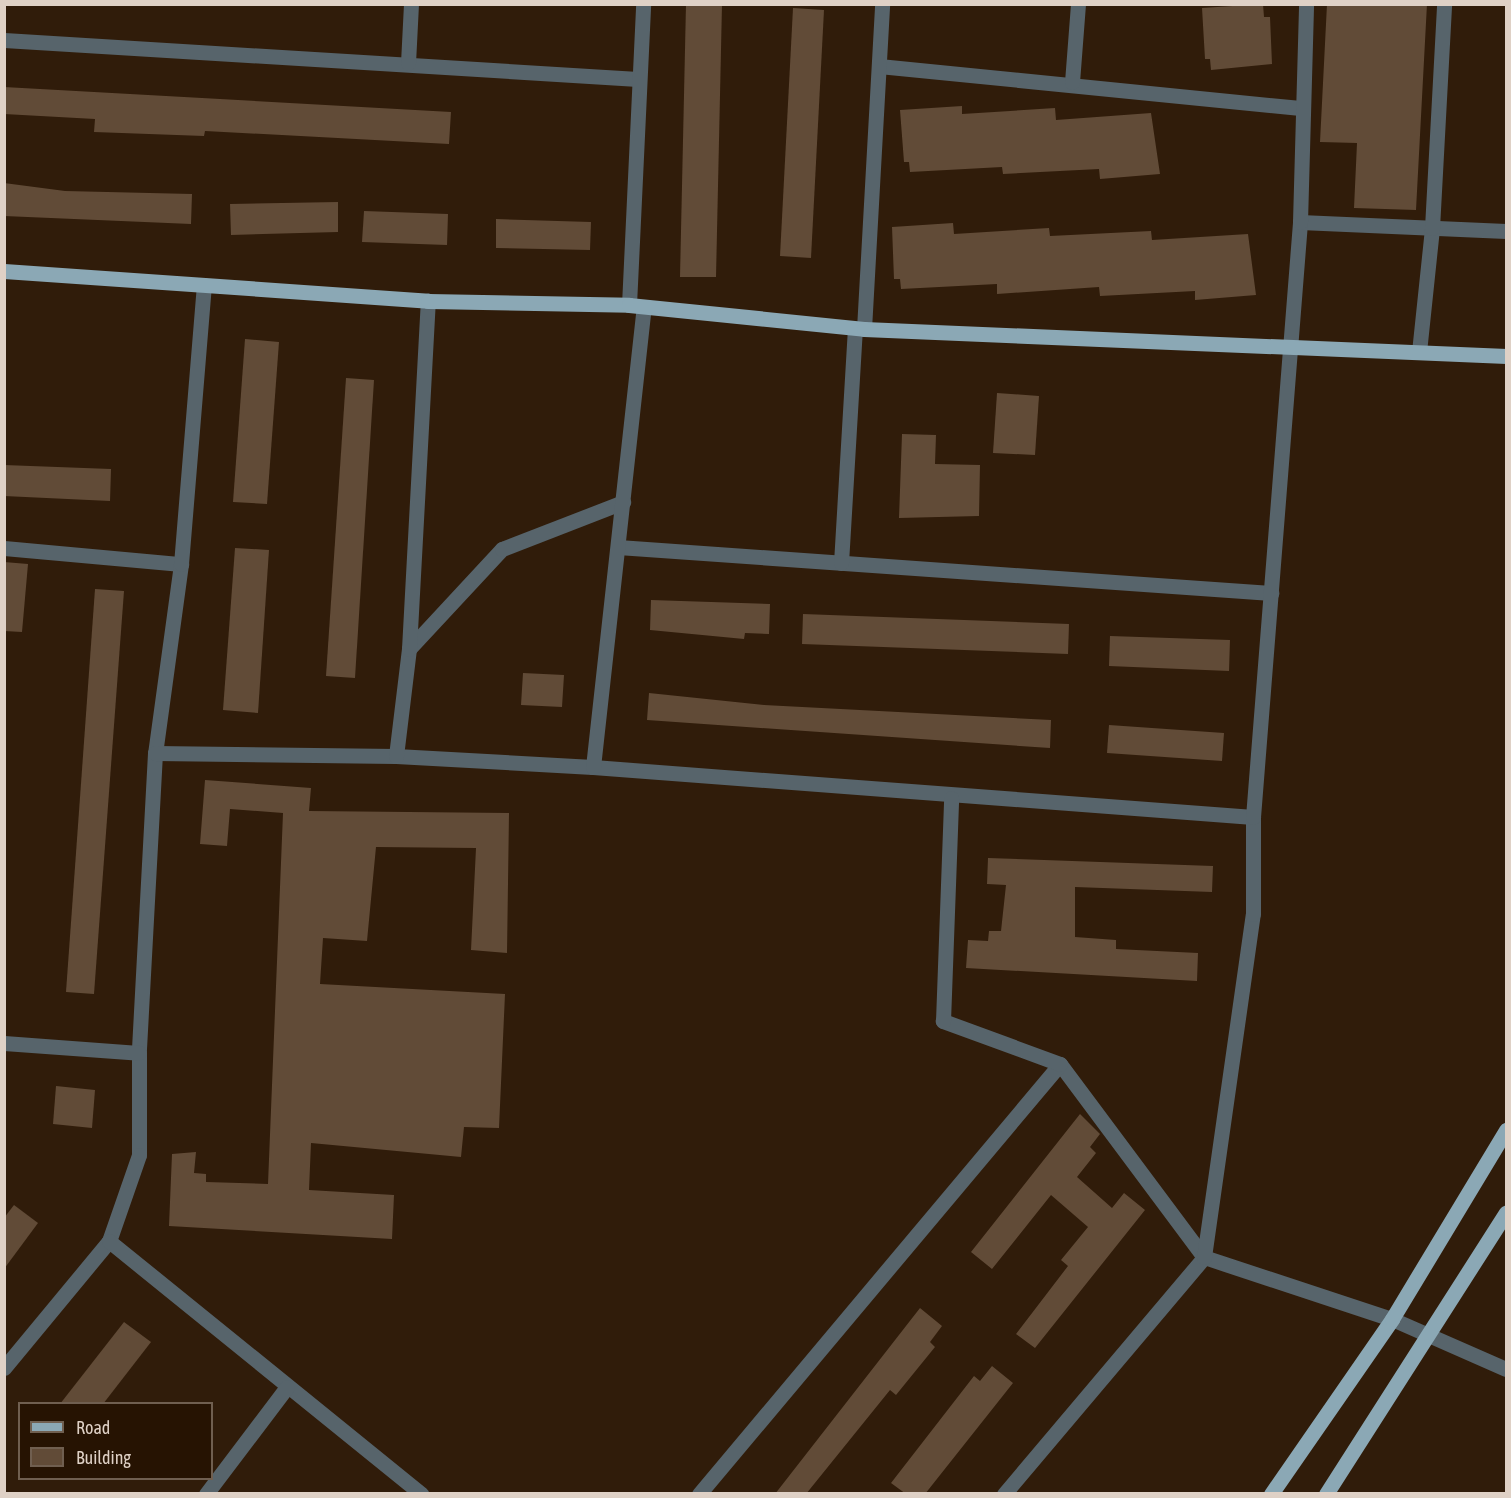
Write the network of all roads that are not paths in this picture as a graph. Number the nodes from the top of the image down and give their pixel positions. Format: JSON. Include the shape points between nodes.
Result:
{"nodes":[{"id":1,"x":411,"y":4,"type":"edge"},
{"id":2,"x":643,"y":4,"type":"edge"},
{"id":3,"x":882,"y":4,"type":"edge"},
{"id":4,"x":1078,"y":4,"type":"edge"},
{"id":5,"x":1306,"y":4,"type":"edge"},
{"id":6,"x":1443,"y":4,"type":"edge"},
{"id":7,"x":4,"y":40,"type":"edge"},
{"id":8,"x":408,"y":63,"type":"junction"},
{"id":9,"x":879,"y":66,"type":"junction"},
{"id":10,"x":638,"y":79,"type":"junction"},
{"id":11,"x":1072,"y":82,"type":"junction"},
{"id":12,"x":1303,"y":108,"type":"junction"},
{"id":13,"x":1300,"y":222,"type":"junction"},
{"id":14,"x":1432,"y":228,"type":"junction"},
{"id":15,"x":1506,"y":231,"type":"edge"},
{"id":16,"x":4,"y":271,"type":"edge"},
{"id":17,"x":204,"y":285,"type":"junction"},
{"id":18,"x":428,"y":301,"type":"junction"},
{"id":19,"x":636,"y":307,"type":"junction"},
{"id":20,"x":860,"y":328,"type":"junction"},
{"id":21,"x":1291,"y":347,"type":"junction"},
{"id":22,"x":1419,"y":352,"type":"junction"},
{"id":23,"x":1506,"y":356,"type":"edge"},
{"id":24,"x":623,"y":502,"type":"junction"},
{"id":25,"x":618,"y":547,"type":"junction"},
{"id":26,"x":4,"y":548,"type":"edge"},
{"id":27,"x":842,"y":563,"type":"junction"},
{"id":28,"x":181,"y":564,"type":"junction"},
{"id":29,"x":1271,"y":593,"type":"junction"},
{"id":30,"x":409,"y":649,"type":"junction"},
{"id":31,"x":155,"y":753,"type":"junction"},
{"id":32,"x":396,"y":756,"type":"junction"},
{"id":33,"x":593,"y":768,"type":"junction"},
{"id":34,"x":951,"y":798,"type":"junction"},
{"id":35,"x":1253,"y":817,"type":"junction"},
{"id":36,"x":4,"y":1043,"type":"edge"},
{"id":37,"x":139,"y":1053,"type":"junction"},
{"id":38,"x":1060,"y":1064,"type":"junction"},
{"id":39,"x":1506,"y":1130,"type":"edge"},
{"id":40,"x":1506,"y":1213,"type":"edge"},
{"id":41,"x":109,"y":1241,"type":"junction"},
{"id":42,"x":1204,"y":1257,"type":"junction"},
{"id":43,"x":1392,"y":1319,"type":"junction"},
{"id":44,"x":1431,"y":1335,"type":"junction"},
{"id":45,"x":4,"y":1368,"type":"edge"},
{"id":46,"x":1506,"y":1369,"type":"edge"},
{"id":47,"x":287,"y":1387,"type":"junction"},
{"id":48,"x":206,"y":1494,"type":"edge"},
{"id":49,"x":421,"y":1494,"type":"edge"},
{"id":50,"x":699,"y":1494,"type":"edge"},
{"id":51,"x":1004,"y":1494,"type":"edge"},
{"id":52,"x":1271,"y":1494,"type":"edge"},
{"id":53,"x":1326,"y":1494,"type":"edge"}],
"edges":[{"from":1,"to":8,"type":"street"},
{"from":2,"to":10,"type":"street"},
{"from":3,"to":9,"type":"street"},
{"from":4,"to":11,"type":"street"},
{"from":5,"to":12,"type":"street"},
{"from":6,"to":14,"type":"street"},
{"from":7,"to":8,"type":"street"},
{"from":8,"to":10,"type":"street"},
{"from":9,"to":11,"type":"street"},
{"from":9,"to":20,"type":"street"},
{"from":10,"to":19,"type":"street"},
{"from":11,"to":12,"type":"street"},
{"from":12,"to":13,"type":"street"},
{"from":13,"to":14,"type":"street"},
{"from":13,"to":21,"type":"street"},
{"from":14,"to":15,"type":"street"},
{"from":14,"to":22,"type":"street"},
{"from":16,"to":17,"type":"main road"},
{"from":17,"to":18,"type":"main road"},
{"from":17,"to":28,"type":"street"},
{"from":18,"to":19,"type":"main road"},
{"from":18,"to":30,"type":"street"},
{"from":19,"to":20,"type":"main road"},
{"from":19,"to":24,"type":"street"},
{"from":20,"to":21,"type":"main road"},
{"from":20,"to":27,"type":"street"},
{"from":21,"to":22,"type":"main road"},
{"from":21,"to":29,"type":"street"},
{"from":22,"to":23,"type":"main road"},
{"from":24,"to":25,"type":"street"},
{"from":24,"to":30,"type":"street","via":[[502,549]]},
{"from":25,"to":27,"type":"street"},
{"from":25,"to":33,"type":"street"},
{"from":26,"to":28,"type":"street"},
{"from":27,"to":29,"type":"street"},
{"from":28,"to":31,"type":"street"},
{"from":29,"to":35,"type":"street"},
{"from":30,"to":32,"type":"street"},
{"from":31,"to":32,"type":"street"},
{"from":31,"to":37,"type":"street"},
{"from":32,"to":33,"type":"street"},
{"from":33,"to":34,"type":"street"},
{"from":34,"to":35,"type":"street"},
{"from":34,"to":38,"type":"street","via":[[943,1021]]},
{"from":35,"to":42,"type":"street","via":[[1254,914]]},
{"from":36,"to":37,"type":"street"},
{"from":37,"to":41,"type":"street","via":[[140,1155]]},
{"from":38,"to":42,"type":"street"},
{"from":38,"to":50,"type":"street"},
{"from":39,"to":43,"type":"main road"},
{"from":40,"to":44,"type":"main road"},
{"from":41,"to":45,"type":"street"},
{"from":41,"to":47,"type":"street"},
{"from":42,"to":43,"type":"street"},
{"from":42,"to":51,"type":"street"},
{"from":43,"to":44,"type":"street"},
{"from":43,"to":52,"type":"main road"},
{"from":44,"to":46,"type":"street"},
{"from":44,"to":53,"type":"main road"},
{"from":47,"to":48,"type":"street"},
{"from":47,"to":49,"type":"street"}]}
